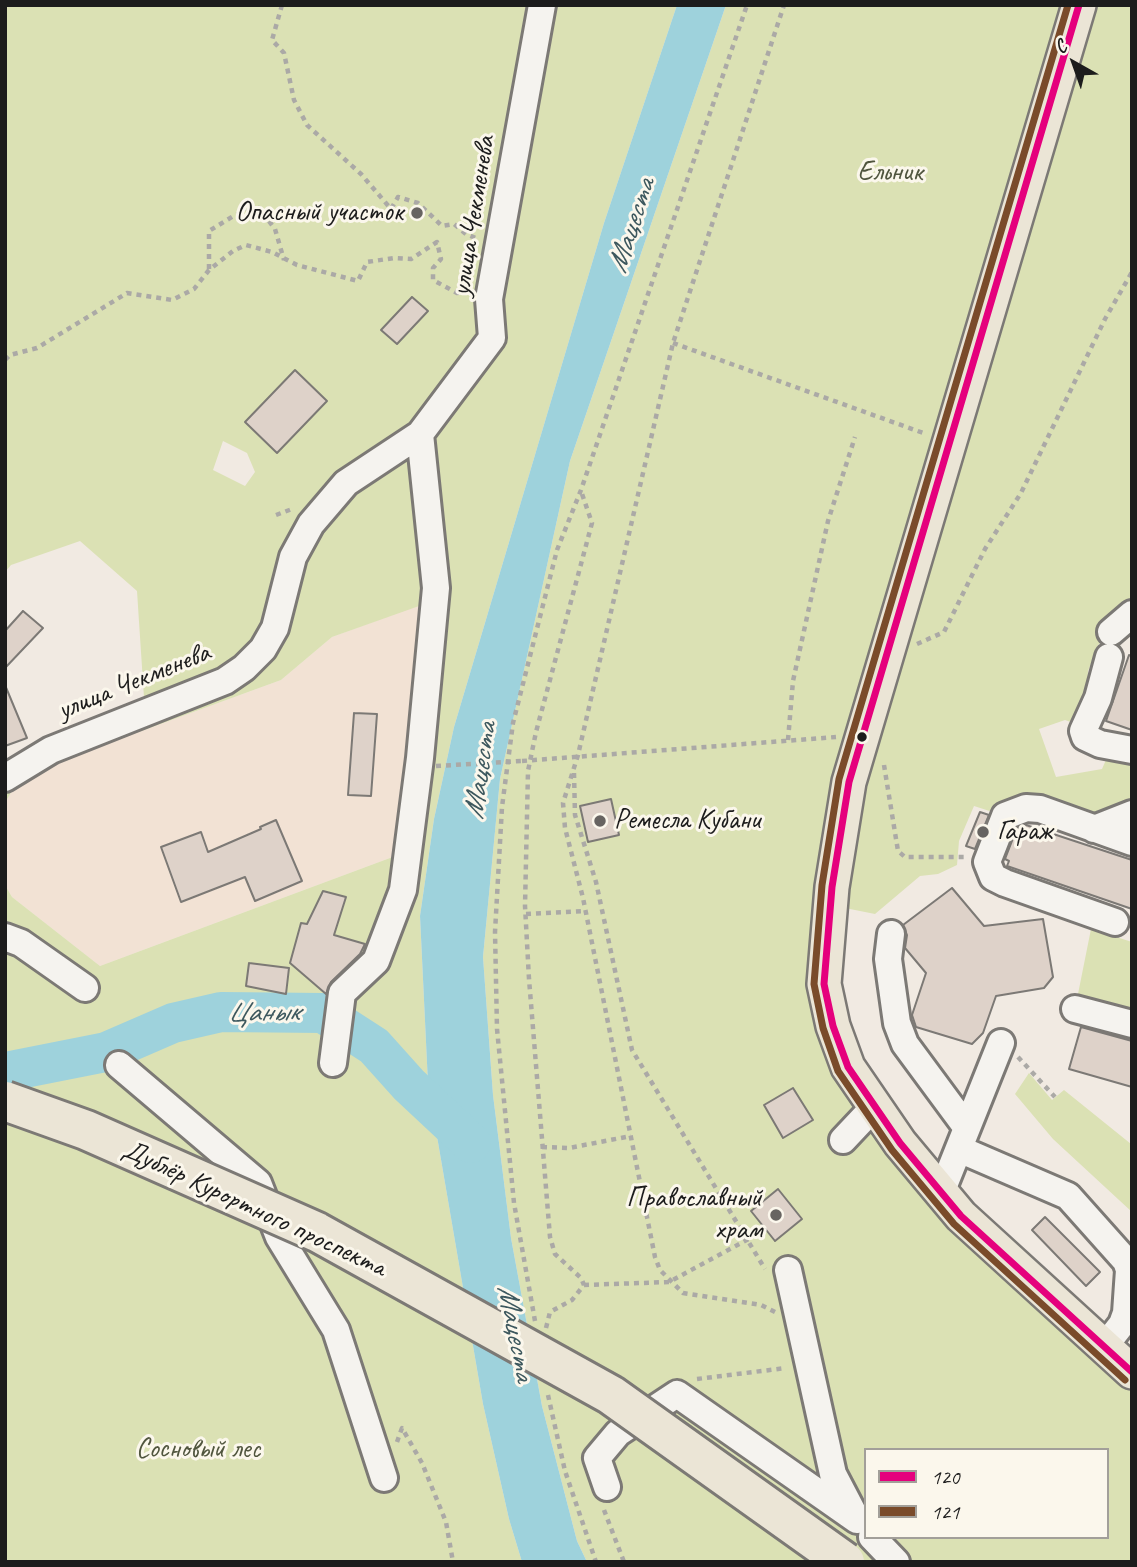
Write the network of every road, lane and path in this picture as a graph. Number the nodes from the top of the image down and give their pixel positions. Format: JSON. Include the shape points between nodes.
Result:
{"nodes":[{"id":1,"x":282,"y":5,"type":"edge"},
{"id":2,"x":542,"y":5,"type":"edge"},
{"id":3,"x":747,"y":5,"type":"edge"},
{"id":4,"x":784,"y":5,"type":"edge"},
{"id":5,"x":1079,"y":5,"type":"edge"},
{"id":6,"x":499,"y":244,"type":"junction"},
{"id":7,"x":284,"y":260,"type":"junction"},
{"id":8,"x":209,"y":270,"type":"junction"},
{"id":9,"x":1132,"y":272,"type":"edge"},
{"id":10,"x":489,"y":299,"type":"junction"},
{"id":11,"x":673,"y":343,"type":"junction"},
{"id":12,"x":5,"y":360,"type":"edge"},
{"id":13,"x":420,"y":434,"type":"junction"},
{"id":14,"x":855,"y":437,"type":"dead end"},
{"id":15,"x":936,"y":438,"type":"dead end"},
{"id":16,"x":581,"y":490,"type":"junction"},
{"id":17,"x":1132,"y":614,"type":"edge"},
{"id":18,"x":944,"y":632,"type":"dead end"},
{"id":19,"x":828,"y":737,"type":"dead end"},
{"id":20,"x":788,"y":740,"type":"junction"},
{"id":21,"x":1132,"y":750,"type":"edge"},
{"id":22,"x":578,"y":755,"type":"junction"},
{"id":23,"x":883,"y":756,"type":"dead end"},
{"id":24,"x":530,"y":760,"type":"junction"},
{"id":25,"x":436,"y":766,"type":"dead end"},
{"id":26,"x":573,"y":767,"type":"junction"},
{"id":27,"x":5,"y":778,"type":"edge"},
{"id":28,"x":1132,"y":814,"type":"edge"},
{"id":29,"x":1094,"y":829,"type":"junction"},
{"id":30,"x":1132,"y":842,"type":"edge"},
{"id":31,"x":975,"y":858,"type":"dead end"},
{"id":32,"x":585,"y":911,"type":"junction"},
{"id":33,"x":526,"y":914,"type":"junction"},
{"id":34,"x":1115,"y":922,"type":"dead end"},
{"id":35,"x":891,"y":934,"type":"dead end"},
{"id":36,"x":5,"y":937,"type":"edge"},
{"id":37,"x":85,"y":988,"type":"dead end"},
{"id":38,"x":1075,"y":1009,"type":"dead end"},
{"id":39,"x":1132,"y":1024,"type":"edge"},
{"id":40,"x":1002,"y":1043,"type":"joint"},
{"id":41,"x":333,"y":1063,"type":"dead end"},
{"id":42,"x":119,"y":1065,"type":"dead end"},
{"id":43,"x":1055,"y":1097,"type":"dead end"},
{"id":44,"x":5,"y":1101,"type":"edge"},
{"id":45,"x":875,"y":1106,"type":"junction"},
{"id":46,"x":631,"y":1136,"type":"junction"},
{"id":47,"x":963,"y":1139,"type":"junction"},
{"id":48,"x":843,"y":1140,"type":"dead end"},
{"id":49,"x":542,"y":1147,"type":"junction"},
{"id":50,"x":941,"y":1193,"type":"junction"},
{"id":51,"x":756,"y":1235,"type":"dead end"},
{"id":52,"x":748,"y":1240,"type":"junction"},
{"id":53,"x":778,"y":1272,"type":"joint"},
{"id":54,"x":669,"y":1282,"type":"junction"},
{"id":55,"x":583,"y":1285,"type":"junction"},
{"id":56,"x":783,"y":1319,"type":"dead end"},
{"id":57,"x":536,"y":1329,"type":"dead end"},
{"id":58,"x":546,"y":1339,"type":"dead end"},
{"id":59,"x":1104,"y":1347,"type":"junction"},
{"id":60,"x":789,"y":1368,"type":"dead end"},
{"id":61,"x":1132,"y":1372,"type":"edge"},
{"id":62,"x":687,"y":1380,"type":"dead end"},
{"id":63,"x":549,"y":1392,"type":"dead end"},
{"id":64,"x":384,"y":1478,"type":"joint"},
{"id":65,"x":604,"y":1495,"type":"joint"},
{"id":66,"x":864,"y":1527,"type":"edge"},
{"id":67,"x":864,"y":1528,"type":"edge"},
{"id":68,"x":874,"y":1539,"type":"edge"},
{"id":69,"x":453,"y":1562,"type":"edge"},
{"id":70,"x":596,"y":1562,"type":"edge"},
{"id":71,"x":624,"y":1562,"type":"edge"},
{"id":72,"x":845,"y":1562,"type":"edge"},
{"id":73,"x":895,"y":1562,"type":"edge"}],
"edges":[{"from":1,"to":6,"type":"path","via":[[272,40],[284,53],[294,100],[307,125],[361,174],[391,209],[398,197],[418,203],[442,226],[454,224],[466,234]]},
{"from":2,"to":6,"type":"street","name":"улица Чекменева"},
{"from":3,"to":16,"type":"path"},
{"from":4,"to":11,"type":"path"},
{"from":5,"to":45,"type":"main road","via":[[849,782],[832,887],[824,984],[848,1067]]},
{"from":6,"to":10,"type":"street","name":"улица Чекменева"},
{"from":7,"to":8,"type":"path","via":[[246,245]]},
{"from":7,"to":8,"type":"path","via":[[275,229],[259,208],[235,215],[209,231]]},
{"from":7,"to":10,"type":"path","via":[[358,281],[367,262],[411,259],[437,242],[441,259],[433,268],[433,280],[457,293]]},
{"from":8,"to":12,"type":"path","via":[[194,289],[172,300],[127,293],[37,348]]},
{"from":9,"to":18,"type":"path","via":[[1021,493],[985,549]]},
{"from":10,"to":13,"type":"street","name":"улица Чекменева","via":[[492,338]]},
{"from":11,"to":15,"type":"path"},
{"from":11,"to":22,"type":"path"},
{"from":13,"to":27,"type":"street","name":"улица Чекменева","via":[[346,483],[311,524],[293,557],[275,628],[244,668],[225,681],[51,750]]},
{"from":13,"to":41,"type":"street","via":[[436,588],[403,890],[376,961],[342,993]]},
{"from":14,"to":20,"type":"path","via":[[828,521],[793,681]]},
{"from":16,"to":24,"type":"path","via":[[592,523]]},
{"from":16,"to":57,"type":"path","via":[[557,550],[513,723],[495,918],[497,1029],[512,1189]]},
{"from":17,"to":21,"type":"street","via":[[1110,645],[1098,698],[1083,731],[1085,737],[1100,744]]},
{"from":19,"to":20,"type":"path"},
{"from":20,"to":22,"type":"path"},
{"from":22,"to":24,"type":"path"},
{"from":22,"to":26,"type":"path"},
{"from":23,"to":31,"type":"path","via":[[898,851],[905,857]]},
{"from":24,"to":25,"type":"path","bridge":true},
{"from":24,"to":33,"type":"path"},
{"from":26,"to":32,"type":"path","via":[[563,803],[565,828]]},
{"from":26,"to":52,"type":"path","via":[[575,815],[596,882],[632,1050]]},
{"from":28,"to":29,"type":"street"},
{"from":29,"to":30,"type":"street"},
{"from":29,"to":34,"type":"street","via":[[1040,809],[1015,810],[1005,816],[987,862],[992,877]]},
{"from":32,"to":33,"type":"path"},
{"from":32,"to":46,"type":"path"},
{"from":33,"to":49,"type":"path"},
{"from":35,"to":47,"type":"street","via":[[888,959],[897,1023]]},
{"from":36,"to":37,"type":"street","via":[[21,943]]},
{"from":38,"to":39,"type":"street"},
{"from":40,"to":43,"type":"path"},
{"from":40,"to":47,"type":"street"},
{"from":42,"to":64,"type":"street","via":[[258,1183],[279,1237],[336,1329]]},
{"from":44,"to":72,"type":"highway","name":"Дублёр Курортного проспекта","bridge":true,"via":[[86,1130],[317,1232],[611,1395]]},
{"from":45,"to":48,"type":"street"},
{"from":45,"to":50,"type":"main road"},
{"from":46,"to":49,"type":"path","via":[[569,1148]]},
{"from":46,"to":54,"type":"path","via":[[655,1257]]},
{"from":47,"to":50,"type":"street"},
{"from":47,"to":59,"type":"street","via":[[1068,1196],[1121,1254],[1129,1270],[1126,1313]]},
{"from":49,"to":55,"type":"path","via":[[555,1254]]},
{"from":50,"to":59,"type":"main road"},
{"from":51,"to":52,"type":"path"},
{"from":52,"to":53,"type":"path"},
{"from":52,"to":54,"type":"path"},
{"from":53,"to":66,"type":"street","via":[[833,1474]]},
{"from":54,"to":55,"type":"path"},
{"from":54,"to":56,"type":"path","via":[[683,1293],[761,1305]]},
{"from":55,"to":58,"type":"path","via":[[572,1300],[550,1312]]},
{"from":59,"to":61,"type":"main road"},
{"from":60,"to":62,"type":"path"},
{"from":63,"to":70,"type":"path","via":[[565,1471]]},
{"from":64,"to":69,"type":"path","via":[[402,1428],[446,1522]]},
{"from":65,"to":67,"type":"street","via":[[597,1458],[618,1433],[677,1394]]},
{"from":65,"to":71,"type":"path"},
{"from":68,"to":73,"type":"street"}]}
